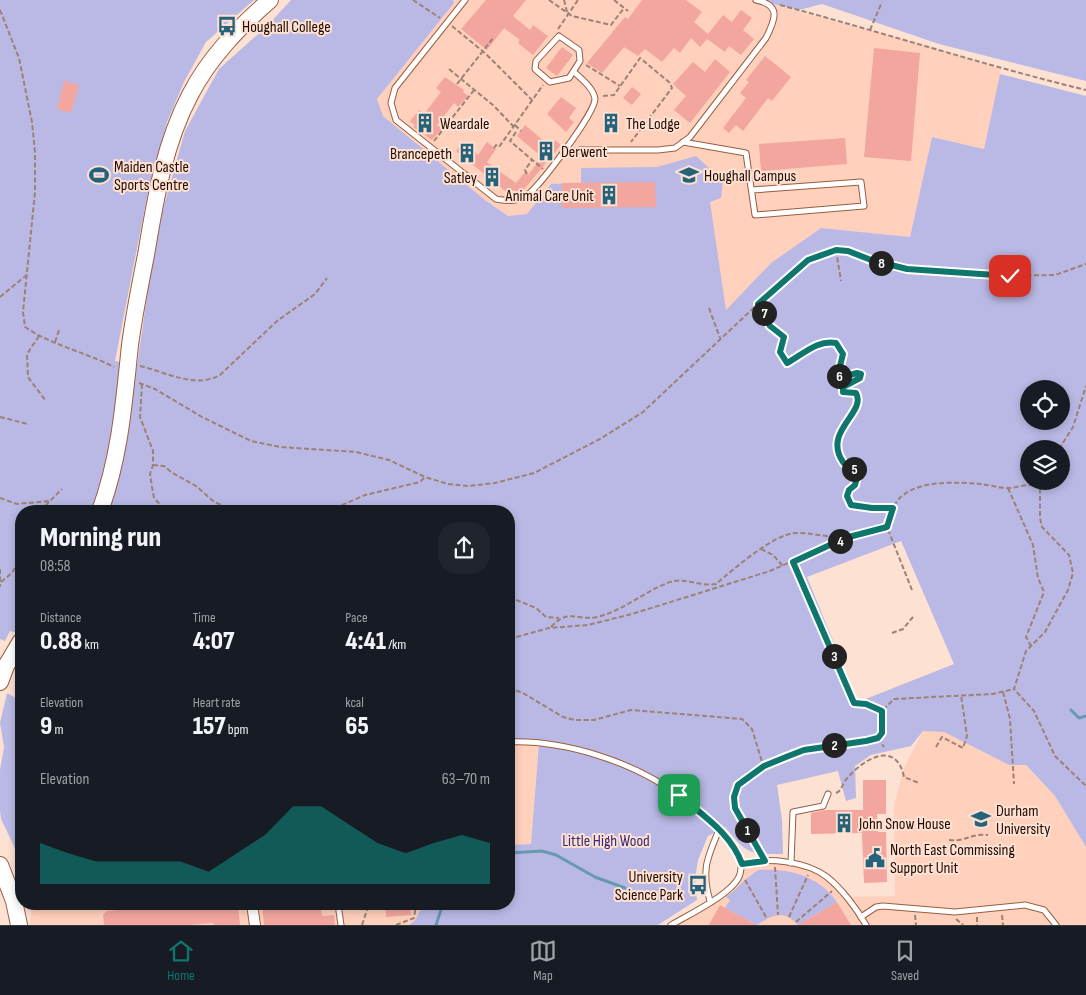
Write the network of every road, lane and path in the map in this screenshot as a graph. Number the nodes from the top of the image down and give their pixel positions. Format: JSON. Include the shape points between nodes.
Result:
{"nodes":[{"id":1,"x":270,"y":0,"type":"edge"},
{"id":2,"x":413,"y":0,"type":"edge"},
{"id":3,"x":465,"y":0,"type":"edge"},
{"id":4,"x":549,"y":0,"type":"edge"},
{"id":5,"x":564,"y":0,"type":"edge"},
{"id":6,"x":578,"y":0,"type":"edge"},
{"id":7,"x":614,"y":0,"type":"edge"},
{"id":8,"x":756,"y":0,"type":"edge"},
{"id":9,"x":768,"y":2,"type":"junction"},
{"id":10,"x":882,"y":2,"type":"dead end"},
{"id":11,"x":624,"y":8,"type":"junction"},
{"id":12,"x":0,"y":10,"type":"edge"},
{"id":13,"x":628,"y":11,"type":"dead end"},
{"id":14,"x":567,"y":14,"type":"junction"},
{"id":15,"x":448,"y":22,"type":"junction"},
{"id":16,"x":870,"y":30,"type":"junction"},
{"id":17,"x":559,"y":36,"type":"junction"},
{"id":18,"x":494,"y":37,"type":"dead end"},
{"id":19,"x":482,"y":51,"type":"junction"},
{"id":20,"x":580,"y":62,"type":"junction"},
{"id":21,"x":449,"y":69,"type":"dead end"},
{"id":22,"x":574,"y":72,"type":"junction"},
{"id":23,"x":461,"y":79,"type":"junction"},
{"id":24,"x":547,"y":80,"type":"junction"},
{"id":25,"x":457,"y":84,"type":"dead end"},
{"id":26,"x":620,"y":86,"type":"junction"},
{"id":27,"x":474,"y":90,"type":"junction"},
{"id":28,"x":1086,"y":90,"type":"edge"},
{"id":29,"x":595,"y":98,"type":"junction"},
{"id":30,"x":532,"y":100,"type":"junction"},
{"id":31,"x":514,"y":126,"type":"junction"},
{"id":32,"x":521,"y":131,"type":"dead end"},
{"id":33,"x":516,"y":132,"type":"dead end"},
{"id":34,"x":505,"y":138,"type":"junction"},
{"id":35,"x":510,"y":141,"type":"junction"},
{"id":36,"x":683,"y":142,"type":"junction"},
{"id":37,"x":430,"y":147,"type":"junction"},
{"id":38,"x":494,"y":148,"type":"dead end"},
{"id":39,"x":625,"y":150,"type":"junction"},
{"id":40,"x":564,"y":153,"type":"junction"},
{"id":41,"x":532,"y":160,"type":"junction"},
{"id":42,"x":547,"y":172,"type":"junction"},
{"id":43,"x":527,"y":174,"type":"dead end"},
{"id":44,"x":752,"y":190,"type":"junction"},
{"id":45,"x":836,"y":250,"type":"junction"},
{"id":46,"x":1086,"y":264,"type":"edge"},
{"id":47,"x":28,"y":274,"type":"junction"},
{"id":48,"x":328,"y":278,"type":"dead end"},
{"id":49,"x":841,"y":281,"type":"dead end"},
{"id":50,"x":0,"y":297,"type":"edge"},
{"id":51,"x":758,"y":304,"type":"junction"},
{"id":52,"x":709,"y":308,"type":"dead end"},
{"id":53,"x":59,"y":330,"type":"dead end"},
{"id":54,"x":39,"y":336,"type":"junction"},
{"id":55,"x":720,"y":338,"type":"junction"},
{"id":56,"x":55,"y":342,"type":"junction"},
{"id":57,"x":137,"y":366,"type":"dead end"},
{"id":58,"x":117,"y":369,"type":"dead end"},
{"id":59,"x":135,"y":381,"type":"dead end"},
{"id":60,"x":142,"y":384,"type":"junction"},
{"id":61,"x":1086,"y":386,"type":"edge"},
{"id":62,"x":46,"y":401,"type":"dead end"},
{"id":63,"x":0,"y":417,"type":"edge"},
{"id":64,"x":28,"y":424,"type":"dead end"},
{"id":65,"x":1065,"y":440,"type":"edge"},
{"id":66,"x":153,"y":465,"type":"junction"},
{"id":67,"x":425,"y":477,"type":"junction"},
{"id":68,"x":1020,"y":487,"type":"edge"},
{"id":69,"x":1008,"y":488,"type":"junction"},
{"id":70,"x":62,"y":489,"type":"dead end"},
{"id":71,"x":1038,"y":490,"type":"edge"},
{"id":72,"x":0,"y":498,"type":"edge"},
{"id":73,"x":49,"y":501,"type":"junction"},
{"id":74,"x":45,"y":505,"type":"edge"},
{"id":75,"x":102,"y":505,"type":"edge"},
{"id":76,"x":160,"y":505,"type":"edge"},
{"id":77,"x":220,"y":505,"type":"edge"},
{"id":78,"x":342,"y":505,"type":"edge"},
{"id":79,"x":893,"y":508,"type":"junction"},
{"id":80,"x":894,"y":524,"type":"dead end"},
{"id":81,"x":887,"y":527,"type":"junction"},
{"id":82,"x":845,"y":538,"type":"junction"},
{"id":83,"x":761,"y":549,"type":"junction"},
{"id":84,"x":793,"y":562,"type":"junction"},
{"id":85,"x":783,"y":566,"type":"junction"},
{"id":86,"x":15,"y":568,"type":"edge"},
{"id":87,"x":0,"y":569,"type":"edge"},
{"id":88,"x":1,"y":582,"type":"edge"},
{"id":89,"x":716,"y":586,"type":"junction"},
{"id":90,"x":0,"y":587,"type":"edge"},
{"id":91,"x":912,"y":590,"type":"dead end"},
{"id":92,"x":515,"y":599,"type":"edge"},
{"id":93,"x":913,"y":617,"type":"dead end"},
{"id":94,"x":559,"y":618,"type":"junction"},
{"id":95,"x":550,"y":628,"type":"junction"},
{"id":96,"x":892,"y":633,"type":"dead end"},
{"id":97,"x":515,"y":637,"type":"edge"},
{"id":98,"x":1031,"y":646,"type":"junction"},
{"id":99,"x":15,"y":650,"type":"edge"},
{"id":100,"x":3,"y":668,"type":"edge"},
{"id":101,"x":0,"y":682,"type":"edge"},
{"id":102,"x":1014,"y":689,"type":"junction"},
{"id":103,"x":515,"y":690,"type":"edge"},
{"id":104,"x":1003,"y":692,"type":"junction"},
{"id":105,"x":961,"y":695,"type":"junction"},
{"id":106,"x":882,"y":711,"type":"junction"},
{"id":107,"x":878,"y":738,"type":"junction"},
{"id":108,"x":515,"y":742,"type":"edge"},
{"id":109,"x":884,"y":747,"type":"dead end"},
{"id":110,"x":936,"y":747,"type":"dead end"},
{"id":111,"x":764,"y":766,"type":"junction"},
{"id":112,"x":920,"y":783,"type":"dead end"},
{"id":113,"x":1014,"y":784,"type":"dead end"},
{"id":114,"x":1086,"y":786,"type":"edge"},
{"id":115,"x":828,"y":794,"type":"joint"},
{"id":116,"x":719,"y":830,"type":"junction"},
{"id":117,"x":988,"y":835,"type":"dead end"},
{"id":118,"x":949,"y":840,"type":"dead end"},
{"id":119,"x":765,"y":861,"type":"junction"},
{"id":120,"x":775,"y":862,"type":"junction"},
{"id":121,"x":742,"y":864,"type":"junction"},
{"id":122,"x":791,"y":864,"type":"junction"},
{"id":123,"x":0,"y":865,"type":"edge"},
{"id":124,"x":810,"y":869,"type":"junction"},
{"id":125,"x":740,"y":876,"type":"junction"},
{"id":126,"x":836,"y":886,"type":"junction"},
{"id":127,"x":15,"y":892,"type":"edge"},
{"id":128,"x":710,"y":902,"type":"junction"},
{"id":129,"x":253,"y":910,"type":"edge"},
{"id":130,"x":339,"y":910,"type":"edge"},
{"id":131,"x":367,"y":910,"type":"edge"},
{"id":132,"x":415,"y":910,"type":"edge"},
{"id":133,"x":1002,"y":913,"type":"dead end"},
{"id":134,"x":778,"y":915,"type":"dead end"},
{"id":135,"x":789,"y":916,"type":"dead end"},
{"id":136,"x":861,"y":916,"type":"junction"},
{"id":137,"x":976,"y":916,"type":"dead end"},
{"id":138,"x":766,"y":917,"type":"dead end"},
{"id":139,"x":796,"y":922,"type":"dead end"},
{"id":140,"x":255,"y":925,"type":"edge"},
{"id":141,"x":341,"y":925,"type":"edge"},
{"id":142,"x":362,"y":925,"type":"edge"},
{"id":143,"x":396,"y":925,"type":"edge"},
{"id":144,"x":671,"y":925,"type":"edge"},
{"id":145,"x":866,"y":925,"type":"edge"},
{"id":146,"x":977,"y":925,"type":"edge"},
{"id":147,"x":1003,"y":925,"type":"edge"},
{"id":148,"x":1056,"y":925,"type":"edge"}],
"edges":[{"from":1,"to":75,"type":"main road","via":[[242,24],[207,67],[177,124],[162,169],[136,308],[119,448]]},
{"from":2,"to":15,"type":"path"},
{"from":3,"to":15,"type":"lane"},
{"from":4,"to":14,"type":"path"},
{"from":5,"to":14,"type":"path"},
{"from":6,"to":14,"type":"path"},
{"from":7,"to":11,"type":"path"},
{"from":8,"to":9,"type":"lane"},
{"from":9,"to":16,"type":"path"},
{"from":9,"to":36,"type":"lane","via":[[773,9],[774,20],[766,38]]},
{"from":10,"to":16,"type":"path"},
{"from":11,"to":13,"type":"path"},
{"from":11,"to":14,"type":"path","via":[[611,25]]},
{"from":12,"to":47,"type":"path","via":[[19,58],[36,152]]},
{"from":14,"to":17,"type":"path","via":[[557,30]]},
{"from":15,"to":19,"type":"path"},
{"from":15,"to":37,"type":"lane","via":[[395,88],[391,103],[396,120]]},
{"from":16,"to":28,"type":"path","via":[[1001,69]]},
{"from":17,"to":20,"type":"lane","via":[[579,50]]},
{"from":17,"to":24,"type":"lane","via":[[536,61],[536,69]]},
{"from":18,"to":19,"type":"path"},
{"from":19,"to":23,"type":"path"},
{"from":19,"to":30,"type":"path"},
{"from":20,"to":22,"type":"lane"},
{"from":20,"to":26,"type":"path"},
{"from":21,"to":23,"type":"path"},
{"from":22,"to":24,"type":"lane","via":[[569,78],[557,82]]},
{"from":22,"to":29,"type":"lane"},
{"from":23,"to":25,"type":"path"},
{"from":23,"to":27,"type":"path"},
{"from":24,"to":30,"type":"path"},
{"from":26,"to":29,"type":"path","via":[[614,95]]},
{"from":26,"to":39,"type":"path","via":[[640,58],[672,88]]},
{"from":27,"to":31,"type":"path"},
{"from":27,"to":37,"type":"path"},
{"from":29,"to":40,"type":"lane","via":[[592,111]]},
{"from":30,"to":31,"type":"path"},
{"from":31,"to":32,"type":"path"},
{"from":31,"to":34,"type":"path"},
{"from":33,"to":35,"type":"path"},
{"from":34,"to":35,"type":"path"},
{"from":34,"to":38,"type":"path","via":[[499,147],[496,145]]},
{"from":35,"to":41,"type":"path"},
{"from":36,"to":39,"type":"lane","via":[[675,148]]},
{"from":36,"to":44,"type":"lane","via":[[746,152]]},
{"from":37,"to":42,"type":"lane","via":[[496,199],[514,202],[528,195]]},
{"from":39,"to":40,"type":"lane"},
{"from":40,"to":42,"type":"lane"},
{"from":41,"to":42,"type":"path"},
{"from":41,"to":43,"type":"path","via":[[525,170]]},
{"from":44,"to":44,"type":"lane","via":[[755,215],[864,206],[861,182]]},
{"from":45,"to":46,"type":"path","via":[[907,269],[992,276],[1055,275]]},
{"from":45,"to":49,"type":"path"},
{"from":45,"to":51,"type":"path","via":[[808,260]]},
{"from":47,"to":50,"type":"path"},
{"from":47,"to":54,"type":"path","via":[[23,312],[25,327]]},
{"from":48,"to":57,"type":"path","via":[[315,294],[277,321],[220,375],[209,381]]},
{"from":51,"to":55,"type":"path"},
{"from":51,"to":79,"type":"path","via":[[770,326],[784,337],[780,352],[787,363],[809,349],[830,342],[836,343],[843,354],[838,374],[843,377],[861,374],[860,378],[843,387],[843,392],[856,393],[858,399],[837,436],[842,460],[858,473],[855,485],[849,490],[848,501],[862,507]]},
{"from":52,"to":55,"type":"path"},
{"from":53,"to":56,"type":"path"},
{"from":54,"to":56,"type":"path"},
{"from":54,"to":62,"type":"path","via":[[27,354],[28,377]]},
{"from":55,"to":67,"type":"path","via":[[642,412],[600,439],[534,473],[469,486]]},
{"from":56,"to":58,"type":"path"},
{"from":59,"to":60,"type":"path"},
{"from":60,"to":66,"type":"path","via":[[140,417],[153,451]]},
{"from":60,"to":67,"type":"path","via":[[250,441],[356,452],[389,460]]},
{"from":61,"to":65,"type":"path","via":[[1073,427]]},
{"from":63,"to":64,"type":"path"},
{"from":66,"to":76,"type":"path","via":[[150,474],[153,493]]},
{"from":66,"to":77,"type":"path","via":[[164,466]]},
{"from":67,"to":78,"type":"path","via":[[420,482],[366,495]]},
{"from":68,"to":69,"type":"path"},
{"from":69,"to":79,"type":"path","via":[[964,484],[917,487],[900,496]]},
{"from":69,"to":98,"type":"path","via":[[1033,545],[1038,578],[1044,592],[1026,637]]},
{"from":70,"to":73,"type":"path"},
{"from":71,"to":98,"type":"path","via":[[1042,528],[1069,556],[1073,573],[1059,609],[1045,632]]},
{"from":72,"to":73,"type":"path","via":[[17,504]]},
{"from":73,"to":74,"type":"path"},
{"from":79,"to":81,"type":"path"},
{"from":80,"to":81,"type":"path"},
{"from":81,"to":82,"type":"path"},
{"from":81,"to":91,"type":"path"},
{"from":82,"to":83,"type":"path","via":[[795,533],[781,535]]},
{"from":82,"to":84,"type":"path"},
{"from":83,"to":85,"type":"path"},
{"from":83,"to":89,"type":"path"},
{"from":84,"to":85,"type":"path"},
{"from":84,"to":106,"type":"path","via":[[854,703]]},
{"from":85,"to":89,"type":"path"},
{"from":86,"to":88,"type":"path"},
{"from":87,"to":88,"type":"path"},
{"from":88,"to":90,"type":"path"},
{"from":89,"to":94,"type":"path","via":[[671,582],[609,613]]},
{"from":89,"to":95,"type":"path","via":[[608,621]]},
{"from":92,"to":94,"type":"path","via":[[536,608],[546,617]]},
{"from":93,"to":96,"type":"path","via":[[903,629]]},
{"from":94,"to":95,"type":"path"},
{"from":95,"to":97,"type":"path"},
{"from":98,"to":102,"type":"path","via":[[1026,651]]},
{"from":99,"to":100,"type":"main road"},
{"from":100,"to":101,"type":"main road"},
{"from":102,"to":104,"type":"path"},
{"from":102,"to":114,"type":"path","via":[[1034,711],[1055,756]]},
{"from":103,"to":111,"type":"path","via":[[563,717],[575,720],[594,720],[632,710],[742,719],[752,729]]},
{"from":104,"to":105,"type":"path"},
{"from":104,"to":113,"type":"path","via":[[1010,719]]},
{"from":105,"to":106,"type":"path","via":[[894,699]]},
{"from":105,"to":110,"type":"path","via":[[967,736],[963,748],[942,737]]},
{"from":106,"to":107,"type":"path","via":[[882,733]]},
{"from":107,"to":109,"type":"path"},
{"from":107,"to":111,"type":"path","via":[[804,750]]},
{"from":108,"to":116,"type":"lane","via":[[573,748],[615,761],[679,795]]},
{"from":111,"to":119,"type":"path","via":[[738,785],[734,797],[735,808]]},
{"from":112,"to":115,"type":"path","via":[[904,778],[896,759],[883,755],[864,763],[838,793]]},
{"from":115,"to":122,"type":"lane","via":[[822,806],[792,812]]},
{"from":116,"to":121,"type":"lane","via":[[736,848]]},
{"from":116,"to":128,"type":"lane","via":[[704,870]]},
{"from":117,"to":118,"type":"path","via":[[976,834],[961,841]]},
{"from":119,"to":120,"type":"lane"},
{"from":119,"to":121,"type":"lane"},
{"from":120,"to":122,"type":"lane"},
{"from":120,"to":134,"type":"path"},
{"from":121,"to":125,"type":"lane"},
{"from":122,"to":124,"type":"lane"},
{"from":123,"to":127,"type":"main road"},
{"from":124,"to":126,"type":"lane","via":[[827,877]]},
{"from":124,"to":135,"type":"path"},
{"from":125,"to":128,"type":"lane","via":[[733,887]]},
{"from":125,"to":138,"type":"path"},
{"from":126,"to":136,"type":"lane"},
{"from":126,"to":139,"type":"path"},
{"from":128,"to":144,"type":"lane"},
{"from":129,"to":140,"type":"street"},
{"from":130,"to":141,"type":"lane"},
{"from":131,"to":142,"type":"path"},
{"from":132,"to":143,"type":"path","via":[[414,918]]},
{"from":133,"to":147,"type":"path"},
{"from":136,"to":145,"type":"lane"},
{"from":136,"to":148,"type":"lane","via":[[883,906],[955,912],[1025,905],[1044,910]]},
{"from":137,"to":146,"type":"path"}]}
